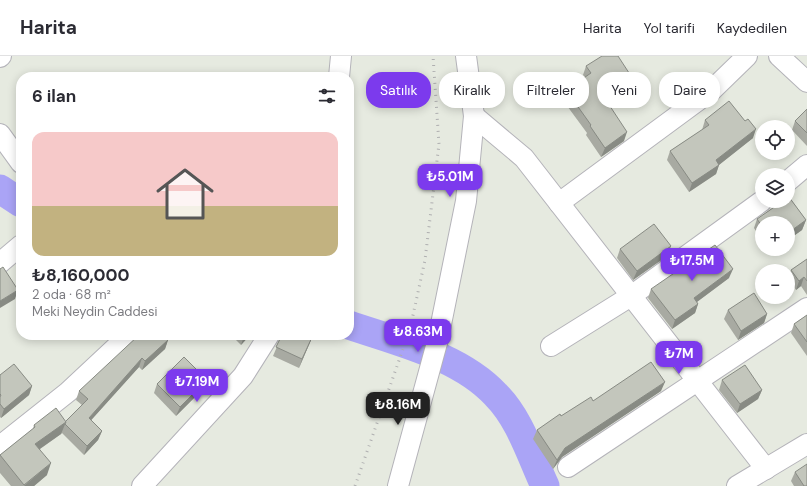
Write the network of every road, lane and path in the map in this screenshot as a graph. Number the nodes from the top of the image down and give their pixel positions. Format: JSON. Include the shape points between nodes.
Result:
{"nodes":[{"id":1,"x":341,"y":56,"type":"edge"},
{"id":2,"x":466,"y":56,"type":"edge"},
{"id":3,"x":747,"y":56,"type":"edge"},
{"id":4,"x":778,"y":56,"type":"edge"},
{"id":5,"x":339,"y":72,"type":"edge"},
{"id":6,"x":807,"y":82,"type":"edge"},
{"id":7,"x":474,"y":116,"type":"junction"},
{"id":8,"x":0,"y":134,"type":"edge"},
{"id":9,"x":16,"y":156,"type":"edge"},
{"id":10,"x":807,"y":165,"type":"edge"},
{"id":11,"x":795,"y":175,"type":"edge"},
{"id":12,"x":559,"y":203,"type":"junction"},
{"id":13,"x":755,"y":206,"type":"edge"},
{"id":14,"x":16,"y":249,"type":"edge"},
{"id":15,"x":0,"y":263,"type":"edge"},
{"id":16,"x":630,"y":296,"type":"junction"},
{"id":17,"x":807,"y":308,"type":"edge"},
{"id":18,"x":124,"y":340,"type":"edge"},
{"id":19,"x":266,"y":340,"type":"edge"},
{"id":20,"x":551,"y":346,"type":"dead end"},
{"id":21,"x":697,"y":382,"type":"junction"},
{"id":22,"x":807,"y":444,"type":"edge"},
{"id":23,"x":0,"y":446,"type":"edge"},
{"id":24,"x":568,"y":467,"type":"dead end"},
{"id":25,"x":766,"y":468,"type":"junction"},
{"id":26,"x":399,"y":485,"type":"edge"},
{"id":27,"x":142,"y":486,"type":"edge"},
{"id":28,"x":737,"y":486,"type":"edge"}],
"edges":[{"from":1,"to":5,"type":"street"},
{"from":2,"to":7,"type":"street"},
{"from":3,"to":12,"type":"street","via":[[711,91]]},
{"from":4,"to":6,"type":"street"},
{"from":7,"to":12,"type":"street","via":[[524,158]]},
{"from":7,"to":26,"type":"street","via":[[466,201],[438,340]]},
{"from":8,"to":9,"type":"street"},
{"from":10,"to":11,"type":"street"},
{"from":12,"to":16,"type":"street"},
{"from":13,"to":16,"type":"street"},
{"from":14,"to":15,"type":"street"},
{"from":16,"to":20,"type":"street"},
{"from":16,"to":21,"type":"street"},
{"from":17,"to":21,"type":"street"},
{"from":18,"to":23,"type":"street","via":[[68,392]]},
{"from":19,"to":27,"type":"street","via":[[243,376]]},
{"from":21,"to":24,"type":"street"},
{"from":21,"to":25,"type":"street"},
{"from":22,"to":25,"type":"street"},
{"from":25,"to":28,"type":"street"}]}
